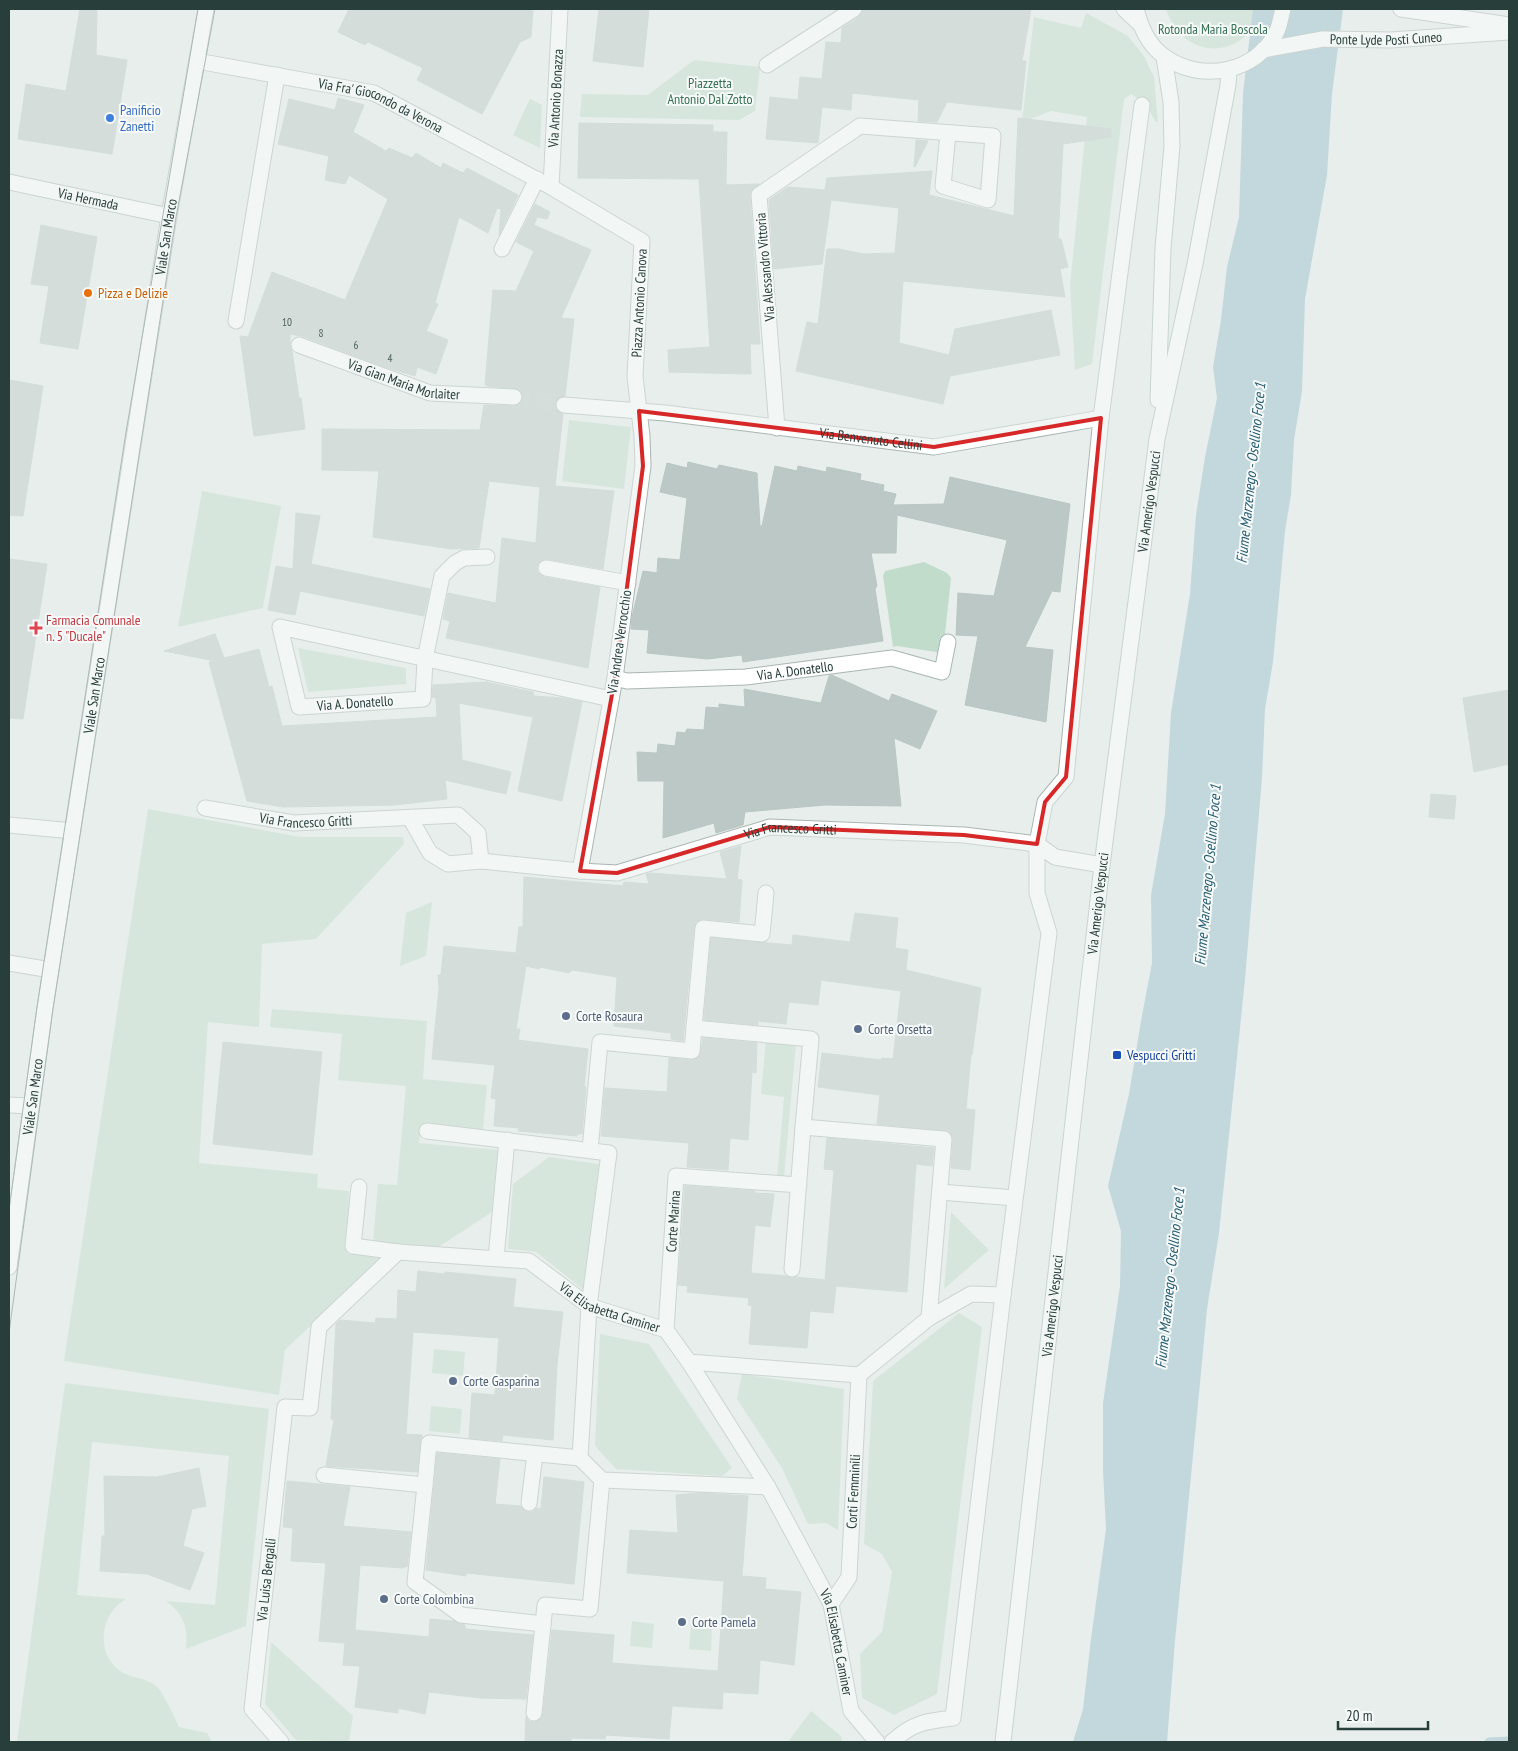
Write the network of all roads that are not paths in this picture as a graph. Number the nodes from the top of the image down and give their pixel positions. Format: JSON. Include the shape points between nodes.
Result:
{"nodes":[{"id":1,"x":206,"y":9,"type":"edge"},
{"id":2,"x":560,"y":9,"type":"edge"},
{"id":3,"x":854,"y":9,"type":"edge"},
{"id":4,"x":1124,"y":9,"type":"edge"},
{"id":5,"x":1283,"y":9,"type":"edge"},
{"id":6,"x":1401,"y":9,"type":"edge"},
{"id":7,"x":1138,"y":16,"type":"edge"},
{"id":8,"x":1509,"y":25,"type":"edge"},
{"id":9,"x":1509,"y":32,"type":"edge"},
{"id":10,"x":1263,"y":50,"type":"junction"},
{"id":11,"x":1164,"y":57,"type":"junction"},
{"id":12,"x":198,"y":61,"type":"junction"},
{"id":13,"x":767,"y":65,"type":"dead end"},
{"id":14,"x":1229,"y":70,"type":"junction"},
{"id":15,"x":277,"y":75,"type":"junction"},
{"id":16,"x":1142,"y":106,"type":"dead end"},
{"id":17,"x":948,"y":133,"type":"junction"},
{"id":18,"x":537,"y":179,"type":"junction"},
{"id":19,"x":9,"y":182,"type":"edge"},
{"id":20,"x":551,"y":187,"type":"junction"},
{"id":21,"x":170,"y":216,"type":"junction"},
{"id":22,"x":502,"y":249,"type":"dead end"},
{"id":23,"x":236,"y":321,"type":"dead end"},
{"id":24,"x":299,"y":345,"type":"dead end"},
{"id":25,"x":514,"y":397,"type":"tunnel mouth"},
{"id":26,"x":564,"y":404,"type":"tunnel mouth"},
{"id":27,"x":639,"y":411,"type":"junction"},
{"id":28,"x":1101,"y":418,"type":"junction"},
{"id":29,"x":778,"y":428,"type":"junction"},
{"id":30,"x":1157,"y":439,"type":"junction"},
{"id":31,"x":487,"y":557,"type":"dead end"},
{"id":32,"x":546,"y":568,"type":"dead end"},
{"id":33,"x":628,"y":584,"type":"junction"},
{"id":34,"x":948,"y":642,"type":"dead end"},
{"id":35,"x":425,"y":659,"type":"junction"},
{"id":36,"x":615,"y":678,"type":"junction"},
{"id":37,"x":611,"y":699,"type":"junction"},
{"id":38,"x":205,"y":808,"type":"dead end"},
{"id":39,"x":410,"y":818,"type":"junction"},
{"id":40,"x":9,"y":825,"type":"edge"},
{"id":41,"x":73,"y":831,"type":"junction"},
{"id":42,"x":1037,"y":844,"type":"junction"},
{"id":43,"x":481,"y":861,"type":"junction"},
{"id":44,"x":1102,"y":865,"type":"junction"},
{"id":45,"x":580,"y":871,"type":"junction"},
{"id":46,"x":766,"y":893,"type":"dead end"},
{"id":47,"x":9,"y":963,"type":"edge"},
{"id":48,"x":51,"y":970,"type":"junction"},
{"id":49,"x":694,"y":1028,"type":"junction"},
{"id":50,"x":9,"y":1105,"type":"edge"},
{"id":51,"x":30,"y":1106,"type":"junction"},
{"id":52,"x":803,"y":1127,"type":"junction"},
{"id":53,"x":427,"y":1131,"type":"dead end"},
{"id":54,"x":507,"y":1140,"type":"junction"},
{"id":55,"x":590,"y":1150,"type":"junction"},
{"id":56,"x":799,"y":1185,"type":"junction"},
{"id":57,"x":359,"y":1187,"type":"dead end"},
{"id":58,"x":940,"y":1192,"type":"junction"},
{"id":59,"x":1015,"y":1198,"type":"junction"},
{"id":60,"x":398,"y":1252,"type":"junction"},
{"id":61,"x":496,"y":1258,"type":"junction"},
{"id":62,"x":9,"y":1264,"type":"edge"},
{"id":63,"x":792,"y":1269,"type":"dead end"},
{"id":64,"x":1003,"y":1295,"type":"junction"},
{"id":65,"x":589,"y":1306,"type":"junction"},
{"id":66,"x":929,"y":1318,"type":"junction"},
{"id":67,"x":666,"y":1330,"type":"junction"},
{"id":68,"x":689,"y":1362,"type":"junction"},
{"id":69,"x":859,"y":1375,"type":"junction"},
{"id":70,"x":535,"y":1454,"type":"junction"},
{"id":71,"x":580,"y":1458,"type":"junction"},
{"id":72,"x":324,"y":1475,"type":"dead end"},
{"id":73,"x":602,"y":1480,"type":"junction"},
{"id":74,"x":425,"y":1485,"type":"junction"},
{"id":75,"x":768,"y":1487,"type":"junction"},
{"id":76,"x":530,"y":1503,"type":"dead end"},
{"id":77,"x":831,"y":1604,"type":"junction"},
{"id":78,"x":543,"y":1624,"type":"junction"},
{"id":79,"x":534,"y":1713,"type":"dead end"},
{"id":80,"x":281,"y":1742,"type":"edge"},
{"id":81,"x":877,"y":1742,"type":"edge"},
{"id":82,"x":892,"y":1742,"type":"edge"},
{"id":83,"x":1003,"y":1742,"type":"edge"}],
"edges":[{"from":1,"to":12,"type":"street","name":"Viale San Marco"},
{"from":2,"to":20,"type":"street","name":"Via Antonio Bonazza"},
{"from":3,"to":13,"type":"street"},
{"from":4,"to":7,"type":"street"},
{"from":5,"to":10,"type":"street","via":[[1276,31]]},
{"from":6,"to":8,"type":"street","name":"Ponte Lyde Posti Cuneo"},
{"from":7,"to":11,"type":"street","via":[[1150,42]]},
{"from":9,"to":10,"type":"street","name":"Ponte Lyde Posti Cuneo","via":[[1391,40],[1323,39]]},
{"from":10,"to":14,"type":"street"},
{"from":11,"to":14,"type":"street","via":[[1195,71]]},
{"from":11,"to":30,"type":"street","via":[[1171,102],[1172,146],[1162,248]]},
{"from":12,"to":15,"type":"street","name":"Via Fra' Giocondo da Verona"},
{"from":12,"to":21,"type":"street","name":"Viale San Marco"},
{"from":14,"to":30,"type":"street","name":"Via Amerigo Vespucci","via":[[1194,264]]},
{"from":15,"to":18,"type":"street","name":"Via Fra' Giocondo da Verona","via":[[374,93]]},
{"from":15,"to":23,"type":"street"},
{"from":16,"to":28,"type":"street"},
{"from":17,"to":17,"type":"street","name":"Via Alessandro Vittoria","via":[[993,136],[988,200],[943,186]]},
{"from":17,"to":29,"type":"street","name":"Via Alessandro Vittoria","via":[[860,126],[759,195]]},
{"from":18,"to":20,"type":"street","name":"Via Fra' Giocondo da Verona"},
{"from":18,"to":22,"type":"street"},
{"from":19,"to":21,"type":"street","name":"Via Hermada"},
{"from":20,"to":27,"type":"street","name":"Piazza Antonio Canova","via":[[642,241],[635,378]]},
{"from":21,"to":41,"type":"street","name":"Viale San Marco"},
{"from":24,"to":25,"type":"street","name":"Via Gian Maria Morlaiter","via":[[430,393]]},
{"from":26,"to":27,"type":"street"},
{"from":27,"to":29,"type":"street","name":"Via Benvenuto Cellini"},
{"from":27,"to":33,"type":"street","name":"Via Andrea Verrocchio","via":[[643,466]]},
{"from":28,"to":29,"type":"street","name":"Via Benvenuto Cellini","via":[[934,447]]},
{"from":28,"to":42,"type":"street","via":[[1066,777],[1045,802]]},
{"from":30,"to":44,"type":"street","name":"Via Amerigo Vespucci"},
{"from":31,"to":35,"type":"street","via":[[464,558],[442,576]]},
{"from":32,"to":33,"type":"street"},
{"from":33,"to":36,"type":"street","name":"Via Andrea Verrocchio"},
{"from":34,"to":36,"type":"street","name":"Via A. Donatello","via":[[942,672],[892,658],[746,677],[627,681]]},
{"from":35,"to":35,"type":"street","name":"Via A. Donatello","via":[[290,629],[280,627],[299,707],[423,699]]},
{"from":35,"to":37,"type":"street","name":"Via A. Donatello"},
{"from":36,"to":37,"type":"street","name":"Via Andrea Verrocchio"},
{"from":37,"to":45,"type":"street","name":"Via Andrea Verrocchio"},
{"from":38,"to":39,"type":"street","name":"Via Francesco Gritti","via":[[294,823]]},
{"from":39,"to":43,"type":"street","name":"Via Francesco Gritti","via":[[430,853],[448,864]]},
{"from":39,"to":43,"type":"street","name":"Via Francesco Gritti","via":[[458,816],[478,834]]},
{"from":40,"to":41,"type":"street"},
{"from":41,"to":48,"type":"street","name":"Viale San Marco"},
{"from":42,"to":44,"type":"street","name":"Via Francesco Gritti","via":[[1055,857]]},
{"from":42,"to":45,"type":"street","name":"Via Francesco Gritti","via":[[964,835],[770,827],[617,873]]},
{"from":42,"to":59,"type":"street","via":[[1037,893],[1049,933]]},
{"from":43,"to":45,"type":"street","name":"Via Francesco Gritti"},
{"from":44,"to":83,"type":"street","name":"Via Amerigo Vespucci"},
{"from":46,"to":49,"type":"street","via":[[762,934],[703,928]]},
{"from":47,"to":48,"type":"street"},
{"from":48,"to":51,"type":"street","name":"Viale San Marco"},
{"from":49,"to":52,"type":"street","via":[[811,1039]]},
{"from":49,"to":55,"type":"street","via":[[692,1051],[600,1042]]},
{"from":50,"to":51,"type":"street"},
{"from":51,"to":62,"type":"street","name":"Viale San Marco"},
{"from":52,"to":56,"type":"street"},
{"from":52,"to":58,"type":"street","via":[[944,1139]]},
{"from":53,"to":54,"type":"street"},
{"from":54,"to":55,"type":"street"},
{"from":54,"to":61,"type":"street"},
{"from":55,"to":65,"type":"street","via":[[609,1153]]},
{"from":56,"to":63,"type":"street"},
{"from":56,"to":67,"type":"street","name":"Corte Marina","via":[[676,1176]]},
{"from":57,"to":60,"type":"street","name":"Via Elisabetta Caminer","via":[[354,1246]]},
{"from":58,"to":59,"type":"street"},
{"from":58,"to":66,"type":"street"},
{"from":59,"to":64,"type":"street"},
{"from":60,"to":61,"type":"street","name":"Via Elisabetta Caminer"},
{"from":60,"to":80,"type":"street","name":"Via Luisa Bergalli","via":[[319,1327],[310,1408],[285,1407],[252,1710]]},
{"from":61,"to":65,"type":"street","name":"Via Elisabetta Caminer","via":[[529,1261]]},
{"from":64,"to":66,"type":"street","via":[[971,1294]]},
{"from":64,"to":82,"type":"street","via":[[954,1718],[927,1720],[903,1732]]},
{"from":65,"to":67,"type":"street","name":"Via Elisabetta Caminer"},
{"from":65,"to":71,"type":"street"},
{"from":66,"to":69,"type":"street"},
{"from":67,"to":68,"type":"street","name":"Via Elisabetta Caminer"},
{"from":68,"to":69,"type":"street"},
{"from":68,"to":75,"type":"street","name":"Via Elisabetta Caminer"},
{"from":69,"to":77,"type":"street","name":"Corti Femminili","via":[[849,1577]]},
{"from":70,"to":71,"type":"street"},
{"from":70,"to":74,"type":"street","via":[[429,1443]]},
{"from":70,"to":76,"type":"street"},
{"from":71,"to":73,"type":"street"},
{"from":72,"to":74,"type":"street"},
{"from":73,"to":75,"type":"street"},
{"from":73,"to":78,"type":"street","via":[[590,1609],[545,1605]]},
{"from":74,"to":78,"type":"street","via":[[415,1582],[461,1615]]},
{"from":75,"to":77,"type":"street","name":"Via Elisabetta Caminer"},
{"from":77,"to":81,"type":"street","name":"Via Elisabetta Caminer","via":[[851,1711]]},
{"from":78,"to":79,"type":"street"}]}
